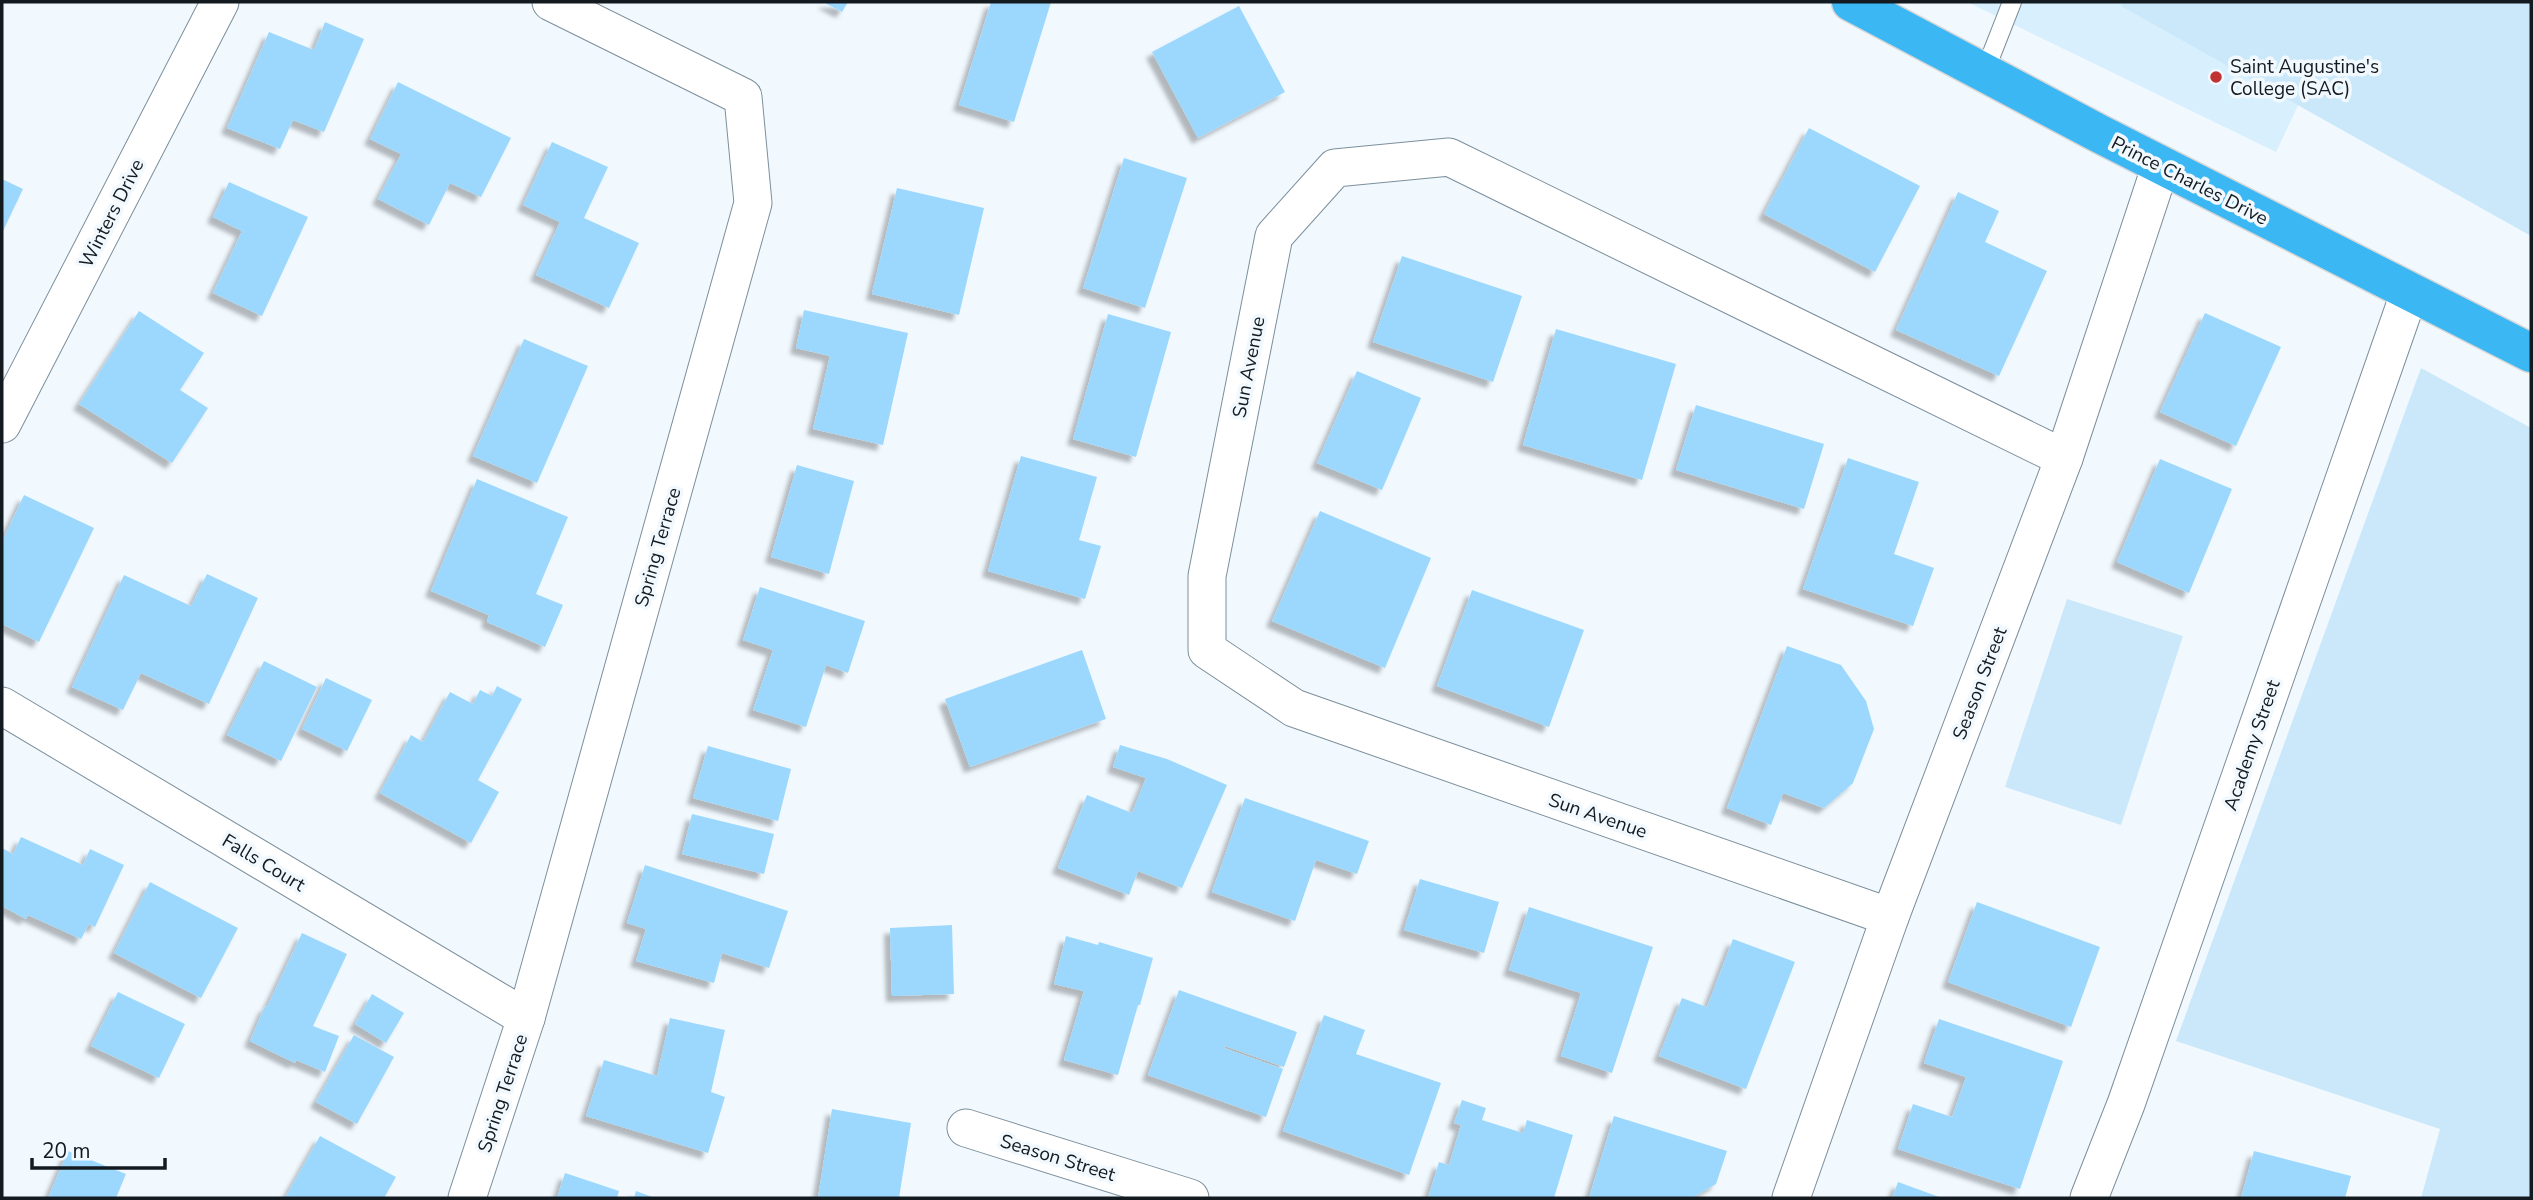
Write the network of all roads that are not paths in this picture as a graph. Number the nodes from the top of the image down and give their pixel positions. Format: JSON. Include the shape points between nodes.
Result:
{"nodes":[{"id":1,"x":220,"y":2,"type":"edge"},
{"id":2,"x":551,"y":2,"type":"edge"},
{"id":3,"x":2012,"y":2,"type":"edge"},
{"id":4,"x":1858,"y":3,"type":"edge"},
{"id":5,"x":1985,"y":71,"type":"junction"},
{"id":6,"x":2161,"y":165,"type":"junction"},
{"id":7,"x":2410,"y":291,"type":"junction"},
{"id":8,"x":2531,"y":353,"type":"edge"},
{"id":9,"x":2,"y":424,"type":"edge"},
{"id":10,"x":2064,"y":457,"type":"junction"},
{"id":11,"x":2,"y":706,"type":"edge"},
{"id":12,"x":1890,"y":917,"type":"junction"},
{"id":13,"x":526,"y":1018,"type":"junction"},
{"id":14,"x":966,"y":1128,"type":"dead end"},
{"id":15,"x":467,"y":1198,"type":"edge"},
{"id":16,"x":1190,"y":1198,"type":"edge"},
{"id":17,"x":1791,"y":1198,"type":"edge"},
{"id":18,"x":2089,"y":1198,"type":"edge"}],
"edges":[{"from":1,"to":9,"type":"street","name":"Winters Drive"},
{"from":2,"to":13,"type":"street","name":"Spring Terrace","via":[[743,97],[753,203]]},
{"from":3,"to":5,"type":"lane"},
{"from":4,"to":5,"type":"highway","name":"Prince Charles Drive"},
{"from":5,"to":6,"type":"highway","name":"Prince Charles Drive"},
{"from":6,"to":7,"type":"highway","name":"Prince Charles Drive"},
{"from":6,"to":10,"type":"street","name":"Season Street"},
{"from":7,"to":8,"type":"highway","name":"Prince Charles Drive"},
{"from":7,"to":18,"type":"street","name":"Academy Street","via":[[2126,1104]]},
{"from":10,"to":12,"type":"street","name":"Season Street"},
{"from":10,"to":12,"type":"street","name":"Sun Avenue","via":[[1449,157],[1335,168],[1274,236],[1207,576],[1207,650],[1294,708]]},
{"from":11,"to":13,"type":"street","name":"Falls Court"},
{"from":12,"to":17,"type":"street","name":"Season Street"},
{"from":13,"to":15,"type":"street","name":"Spring Terrace"},
{"from":14,"to":16,"type":"street","name":"Season Street"}]}
